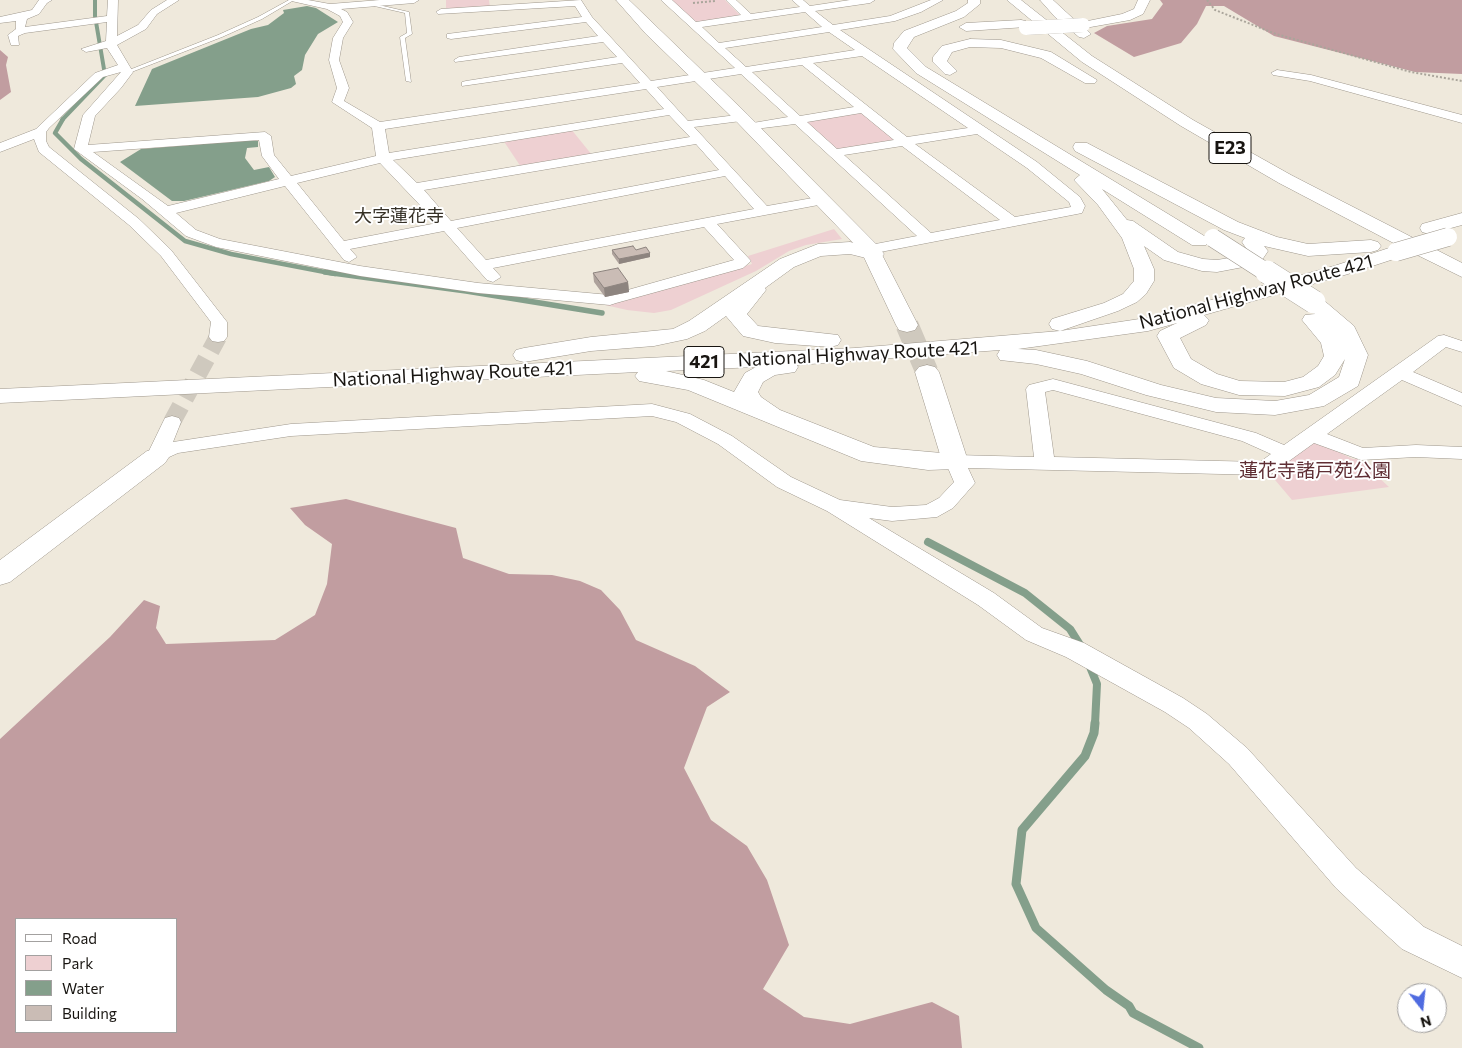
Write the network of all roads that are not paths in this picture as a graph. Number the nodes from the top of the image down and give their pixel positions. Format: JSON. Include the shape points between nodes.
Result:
{"nodes":[{"id":1,"x":47,"y":0,"type":"edge"},
{"id":2,"x":105,"y":0,"type":"edge"},
{"id":3,"x":113,"y":0,"type":"edge"},
{"id":4,"x":174,"y":0,"type":"edge"},
{"id":5,"x":292,"y":0,"type":"edge"},
{"id":6,"x":414,"y":0,"type":"edge"},
{"id":7,"x":440,"y":0,"type":"edge"},
{"id":8,"x":622,"y":0,"type":"edge"},
{"id":9,"x":731,"y":0,"type":"edge"},
{"id":10,"x":797,"y":0,"type":"edge"},
{"id":11,"x":870,"y":0,"type":"edge"},
{"id":12,"x":938,"y":0,"type":"edge"},
{"id":13,"x":974,"y":0,"type":"edge"},
{"id":14,"x":1013,"y":0,"type":"edge"},
{"id":15,"x":1028,"y":0,"type":"edge"},
{"id":16,"x":1046,"y":0,"type":"edge"},
{"id":17,"x":1130,"y":0,"type":"edge"},
{"id":18,"x":1144,"y":0,"type":"edge"},
{"id":19,"x":577,"y":1,"type":"edge"},
{"id":20,"x":669,"y":2,"type":"edge"},
{"id":21,"x":365,"y":3,"type":"edge"},
{"id":22,"x":330,"y":7,"type":"junction"},
{"id":23,"x":807,"y":9,"type":"junction"},
{"id":24,"x":22,"y":17,"type":"junction"},
{"id":25,"x":111,"y":17,"type":"junction"},
{"id":26,"x":748,"y":17,"type":"junction"},
{"id":27,"x":588,"y":19,"type":"junction"},
{"id":28,"x":0,"y":20,"type":"edge"},
{"id":29,"x":1080,"y":23,"type":"junction"},
{"id":30,"x":694,"y":25,"type":"junction"},
{"id":31,"x":1023,"y":26,"type":"junction"},
{"id":32,"x":830,"y":28,"type":"junction"},
{"id":33,"x":17,"y":36,"type":"junction"},
{"id":34,"x":92,"y":36,"type":"dead end"},
{"id":35,"x":0,"y":37,"type":"edge"},
{"id":36,"x":607,"y":38,"type":"junction"},
{"id":37,"x":110,"y":39,"type":"junction"},
{"id":38,"x":1092,"y":40,"type":"dead end"},
{"id":39,"x":717,"y":46,"type":"junction"},
{"id":40,"x":86,"y":49,"type":"dead end"},
{"id":41,"x":865,"y":52,"type":"junction"},
{"id":42,"x":626,"y":59,"type":"junction"},
{"id":43,"x":458,"y":60,"type":"junction"},
{"id":44,"x":804,"y":61,"type":"junction"},
{"id":45,"x":125,"y":69,"type":"junction"},
{"id":46,"x":921,"y":70,"type":"junction"},
{"id":47,"x":743,"y":71,"type":"junction"},
{"id":48,"x":950,"y":71,"type":"junction"},
{"id":49,"x":1277,"y":73,"type":"dead end"},
{"id":50,"x":699,"y":77,"type":"junction"},
{"id":51,"x":966,"y":80,"type":"dead end"},
{"id":52,"x":409,"y":81,"type":"dead end"},
{"id":53,"x":650,"y":84,"type":"junction"},
{"id":54,"x":997,"y":106,"type":"junction"},
{"id":55,"x":864,"y":109,"type":"junction"},
{"id":56,"x":672,"y":111,"type":"junction"},
{"id":57,"x":1016,"y":111,"type":"junction"},
{"id":58,"x":1462,"y":119,"type":"edge"},
{"id":59,"x":797,"y":120,"type":"junction"},
{"id":60,"x":746,"y":122,"type":"junction"},
{"id":61,"x":683,"y":124,"type":"junction"},
{"id":62,"x":378,"y":126,"type":"junction"},
{"id":63,"x":1222,"y":126,"type":"dead end"},
{"id":64,"x":977,"y":130,"type":"junction"},
{"id":65,"x":40,"y":132,"type":"junction"},
{"id":66,"x":697,"y":140,"type":"junction"},
{"id":67,"x":905,"y":142,"type":"junction"},
{"id":68,"x":0,"y":148,"type":"edge"},
{"id":69,"x":80,"y":149,"type":"junction"},
{"id":70,"x":834,"y":153,"type":"junction"},
{"id":71,"x":1263,"y":153,"type":"junction"},
{"id":72,"x":383,"y":158,"type":"junction"},
{"id":73,"x":727,"y":172,"type":"junction"},
{"id":74,"x":291,"y":181,"type":"junction"},
{"id":75,"x":414,"y":188,"type":"junction"},
{"id":76,"x":147,"y":196,"type":"junction"},
{"id":77,"x":824,"y":200,"type":"junction"},
{"id":78,"x":113,"y":207,"type":"junction"},
{"id":79,"x":165,"y":211,"type":"junction"},
{"id":80,"x":764,"y":211,"type":"junction"},
{"id":81,"x":1356,"y":217,"type":"junction"},
{"id":82,"x":1462,"y":218,"type":"edge"},
{"id":83,"x":1118,"y":219,"type":"junction"},
{"id":84,"x":707,"y":222,"type":"junction"},
{"id":85,"x":1013,"y":223,"type":"junction"},
{"id":86,"x":446,"y":224,"type":"junction"},
{"id":87,"x":1231,"y":226,"type":"junction"},
{"id":88,"x":191,"y":233,"type":"junction"},
{"id":89,"x":1455,"y":235,"type":"edge"},
{"id":90,"x":928,"y":238,"type":"junction"},
{"id":91,"x":1206,"y":239,"type":"junction"},
{"id":92,"x":340,"y":246,"type":"junction"},
{"id":93,"x":1382,"y":247,"type":"junction"},
{"id":94,"x":872,"y":251,"type":"junction"},
{"id":95,"x":166,"y":252,"type":"junction"},
{"id":96,"x":1462,"y":256,"type":"edge"},
{"id":97,"x":787,"y":263,"type":"junction"},
{"id":98,"x":485,"y":265,"type":"junction"},
{"id":99,"x":1341,"y":270,"type":"junction"},
{"id":100,"x":360,"y":271,"type":"junction"},
{"id":101,"x":1462,"y":271,"type":"edge"},
{"id":102,"x":504,"y":292,"type":"junction"},
{"id":103,"x":1304,"y":302,"type":"junction"},
{"id":104,"x":1060,"y":324,"type":"junction"},
{"id":105,"x":907,"y":326,"type":"tunnel mouth"},
{"id":106,"x":218,"y":336,"type":"tunnel mouth"},
{"id":107,"x":830,"y":340,"type":"junction"},
{"id":108,"x":1462,"y":347,"type":"edge"},
{"id":109,"x":968,"y":348,"type":"junction"},
{"id":110,"x":882,"y":354,"type":"junction"},
{"id":111,"x":991,"y":354,"type":"junction"},
{"id":112,"x":524,"y":355,"type":"junction"},
{"id":113,"x":855,"y":363,"type":"junction"},
{"id":114,"x":614,"y":366,"type":"junction"},
{"id":115,"x":927,"y":372,"type":"tunnel mouth"},
{"id":116,"x":1400,"y":373,"type":"junction"},
{"id":117,"x":0,"y":379,"type":"edge"},
{"id":118,"x":0,"y":396,"type":"edge"},
{"id":119,"x":1462,"y":400,"type":"edge"},
{"id":120,"x":780,"y":420,"type":"junction"},
{"id":121,"x":172,"y":422,"type":"tunnel mouth"},
{"id":122,"x":1312,"y":435,"type":"junction"},
{"id":123,"x":1285,"y":453,"type":"junction"},
{"id":124,"x":1462,"y":453,"type":"edge"},
{"id":125,"x":156,"y":457,"type":"junction"},
{"id":126,"x":955,"y":461,"type":"junction"},
{"id":127,"x":1045,"y":464,"type":"junction"},
{"id":128,"x":834,"y":506,"type":"junction"},
{"id":129,"x":0,"y":575,"type":"edge"},
{"id":130,"x":1462,"y":962,"type":"edge"}],
"edges":[{"from":1,"to":24,"type":"street","via":[[36,12]]},
{"from":2,"to":25,"type":"street"},
{"from":3,"to":25,"type":"street"},
{"from":4,"to":37,"type":"street","via":[[154,12],[142,27]]},
{"from":5,"to":22,"type":"street"},
{"from":5,"to":45,"type":"lane","via":[[220,36]]},
{"from":6,"to":21,"type":"street"},
{"from":7,"to":43,"type":"street"},
{"from":8,"to":50,"type":"main road"},
{"from":9,"to":26,"type":"street"},
{"from":10,"to":23,"type":"street"},
{"from":11,"to":23,"type":"street"},
{"from":12,"to":32,"type":"street","via":[[892,19]]},
{"from":13,"to":46,"type":"main road","via":[[974,4],[960,14],[909,34],[901,43],[900,49]]},
{"from":14,"to":81,"type":"main road","number":"E23","via":[[1057,37],[1128,86],[1236,151]]},
{"from":15,"to":71,"type":"main road","number":"E23","via":[[1129,74]]},
{"from":16,"to":38,"type":"main road"},
{"from":17,"to":29,"type":"main road","via":[[1120,12]]},
{"from":18,"to":29,"type":"main road","via":[[1138,11],[1125,17]]},
{"from":19,"to":27,"type":"street"},
{"from":19,"to":43,"type":"street"},
{"from":20,"to":30,"type":"street"},
{"from":21,"to":22,"type":"street"},
{"from":21,"to":52,"type":"lane","via":[[407,12],[410,34],[402,36]]},
{"from":22,"to":62,"type":"street","via":[[344,14],[348,22],[338,38],[334,60],[342,88],[338,102]]},
{"from":23,"to":26,"type":"street"},
{"from":23,"to":32,"type":"street"},
{"from":24,"to":28,"type":"street"},
{"from":24,"to":33,"type":"street"},
{"from":25,"to":33,"type":"street"},
{"from":25,"to":37,"type":"street"},
{"from":26,"to":30,"type":"street"},
{"from":27,"to":36,"type":"street"},
{"from":27,"to":43,"type":"street"},
{"from":29,"to":31,"type":"main road","bridge":true},
{"from":30,"to":39,"type":"street"},
{"from":31,"to":46,"type":"main road","via":[[964,28],[929,37],[917,44],[912,52]]},
{"from":31,"to":48,"type":"main road","via":[[968,32],[931,47],[931,60]]},
{"from":32,"to":39,"type":"street"},
{"from":32,"to":41,"type":"street"},
{"from":33,"to":35,"type":"street"},
{"from":34,"to":37,"type":"street"},
{"from":36,"to":42,"type":"street"},
{"from":36,"to":43,"type":"street"},
{"from":37,"to":40,"type":"street"},
{"from":37,"to":45,"type":"street"},
{"from":39,"to":47,"type":"street"},
{"from":41,"to":44,"type":"street"},
{"from":41,"to":64,"type":"street"},
{"from":42,"to":43,"type":"street"},
{"from":42,"to":53,"type":"street"},
{"from":43,"to":53,"type":"street"},
{"from":43,"to":62,"type":"street"},
{"from":44,"to":47,"type":"street"},
{"from":44,"to":55,"type":"street"},
{"from":45,"to":65,"type":"street","via":[[99,75]]},
{"from":45,"to":69,"type":"street","via":[[117,86],[89,115]]},
{"from":46,"to":54,"type":"main road"},
{"from":47,"to":50,"type":"street"},
{"from":47,"to":59,"type":"street"},
{"from":48,"to":51,"type":"main road"},
{"from":48,"to":81,"type":"main road","via":[[940,62],[940,57],[947,49],[961,44],[1001,44],[1037,52],[1062,63],[1205,146]]},
{"from":49,"to":58,"type":"street","via":[[1311,78]]},
{"from":50,"to":53,"type":"street"},
{"from":50,"to":60,"type":"main road"},
{"from":53,"to":56,"type":"street"},
{"from":54,"to":57,"type":"main road"},
{"from":54,"to":83,"type":"main road","via":[[1078,176]]},
{"from":54,"to":91,"type":"main road"},
{"from":55,"to":59,"type":"street"},
{"from":55,"to":67,"type":"street"},
{"from":56,"to":61,"type":"street"},
{"from":56,"to":72,"type":"street"},
{"from":57,"to":87,"type":"main road"},
{"from":57,"to":91,"type":"main road"},
{"from":59,"to":60,"type":"street"},
{"from":59,"to":70,"type":"street"},
{"from":60,"to":61,"type":"street"},
{"from":60,"to":77,"type":"main road"},
{"from":61,"to":66,"type":"street"},
{"from":62,"to":72,"type":"street"},
{"from":63,"to":71,"type":"main road"},
{"from":64,"to":67,"type":"street"},
{"from":64,"to":85,"type":"street","via":[[1032,165],[1078,206],[1077,210]]},
{"from":65,"to":68,"type":"street"},
{"from":65,"to":78,"type":"street","via":[[44,150]]},
{"from":66,"to":73,"type":"street"},
{"from":66,"to":75,"type":"street"},
{"from":67,"to":70,"type":"street"},
{"from":67,"to":85,"type":"street"},
{"from":69,"to":74,"type":"street","via":[[265,136],[268,156]]},
{"from":69,"to":76,"type":"street"},
{"from":70,"to":90,"type":"street"},
{"from":71,"to":96,"type":"main road","number":"E23","via":[[1373,213]]},
{"from":72,"to":74,"type":"street"},
{"from":72,"to":75,"type":"street"},
{"from":73,"to":80,"type":"street"},
{"from":73,"to":86,"type":"street"},
{"from":74,"to":79,"type":"street"},
{"from":74,"to":92,"type":"street"},
{"from":75,"to":86,"type":"street"},
{"from":76,"to":78,"type":"street"},
{"from":76,"to":79,"type":"street"},
{"from":77,"to":80,"type":"street"},
{"from":77,"to":94,"type":"main road"},
{"from":78,"to":95,"type":"street"},
{"from":79,"to":88,"type":"street"},
{"from":80,"to":84,"type":"street"},
{"from":81,"to":101,"type":"main road","number":"E23"},
{"from":82,"to":93,"type":"main road","name":"National Highway Route 421","number":"421"},
{"from":83,"to":87,"type":"main road","via":[[1171,256],[1217,266],[1247,261],[1258,251],[1254,243]]},
{"from":83,"to":104,"type":"main road","via":[[1140,255],[1144,269],[1142,285],[1130,298]]},
{"from":84,"to":98,"type":"street"},
{"from":84,"to":102,"type":"street","via":[[743,261],[610,300]]},
{"from":85,"to":90,"type":"street"},
{"from":86,"to":92,"type":"street"},
{"from":86,"to":98,"type":"street"},
{"from":87,"to":93,"type":"main road","via":[[1271,242],[1308,250]]},
{"from":88,"to":95,"type":"street"},
{"from":88,"to":100,"type":"street","via":[[216,243]]},
{"from":89,"to":93,"type":"main road","name":"National Highway Route 421","number":"421","bridge":true},
{"from":90,"to":94,"type":"street"},
{"from":91,"to":103,"type":"main road"},
{"from":92,"to":100,"type":"street"},
{"from":93,"to":99,"type":"main road","name":"National Highway Route 421","number":"421"},
{"from":93,"to":104,"type":"main road","name":"National Highway Route 421","number":"421","via":[[1130,313]]},
{"from":94,"to":97,"type":"main road","via":[[850,248],[818,250]]},
{"from":94,"to":105,"type":"main road"},
{"from":95,"to":106,"type":"street","via":[[219,322]]},
{"from":97,"to":107,"type":"main road","via":[[745,300],[736,315],[751,331]]},
{"from":97,"to":112,"type":"main road","via":[[698,326],[679,334]]},
{"from":98,"to":102,"type":"street"},
{"from":99,"to":103,"type":"main road","via":[[1313,286],[1202,318],[1168,336],[1182,363],[1208,379],[1239,388],[1285,390],[1311,382],[1327,370],[1335,356],[1332,342]]},
{"from":99,"to":109,"type":"main road","name":"National Highway Route 421","number":"421","via":[[1148,324],[1034,342]]},
{"from":100,"to":102,"type":"street"},
{"from":103,"to":111,"type":"main road","via":[[1346,331],[1357,355],[1350,381],[1316,402],[1275,408],[1216,405],[1154,390],[1087,368],[1036,357]]},
{"from":104,"to":107,"type":"main road","name":"National Highway Route 421","number":"421"},
{"from":107,"to":112,"type":"main road","name":"National Highway Route 421","number":"421"},
{"from":108,"to":116,"type":"street","via":[[1444,340]]},
{"from":109,"to":110,"type":"main road","name":"National Highway Route 421","number":"421"},
{"from":109,"to":111,"type":"main road"},
{"from":110,"to":113,"type":"main road"},
{"from":110,"to":114,"type":"main road","name":"National Highway Route 421","number":"421"},
{"from":111,"to":113,"type":"main road"},
{"from":112,"to":117,"type":"main road","name":"National Highway Route 421","number":"421"},
{"from":113,"to":120,"type":"main road","via":[[770,368],[753,378],[746,392],[752,402]]},
{"from":114,"to":118,"type":"main road","name":"National Highway Route 421","number":"421"},
{"from":114,"to":120,"type":"main road","via":[[638,375],[696,385]]},
{"from":115,"to":126,"type":"main road"},
{"from":116,"to":119,"type":"street"},
{"from":116,"to":122,"type":"street"},
{"from":120,"to":126,"type":"main road","via":[[870,456],[928,462]]},
{"from":121,"to":125,"type":"street"},
{"from":122,"to":123,"type":"street"},
{"from":122,"to":124,"type":"street","via":[[1361,454]]},
{"from":123,"to":127,"type":"street","via":[[1264,469]]},
{"from":123,"to":127,"type":"street","via":[[1249,437],[1053,384],[1035,389]]},
{"from":125,"to":128,"type":"street","via":[[173,448],[291,430],[652,410],[683,418],[725,440],[784,482]]},
{"from":125,"to":129,"type":"main road"},
{"from":126,"to":127,"type":"street"},
{"from":126,"to":128,"type":"street","via":[[966,483],[946,503],[930,512],[892,514]]},
{"from":128,"to":130,"type":"street","via":[[986,599],[1034,634],[1075,650],[1174,705],[1238,756],[1346,878],[1413,938]]}]}
